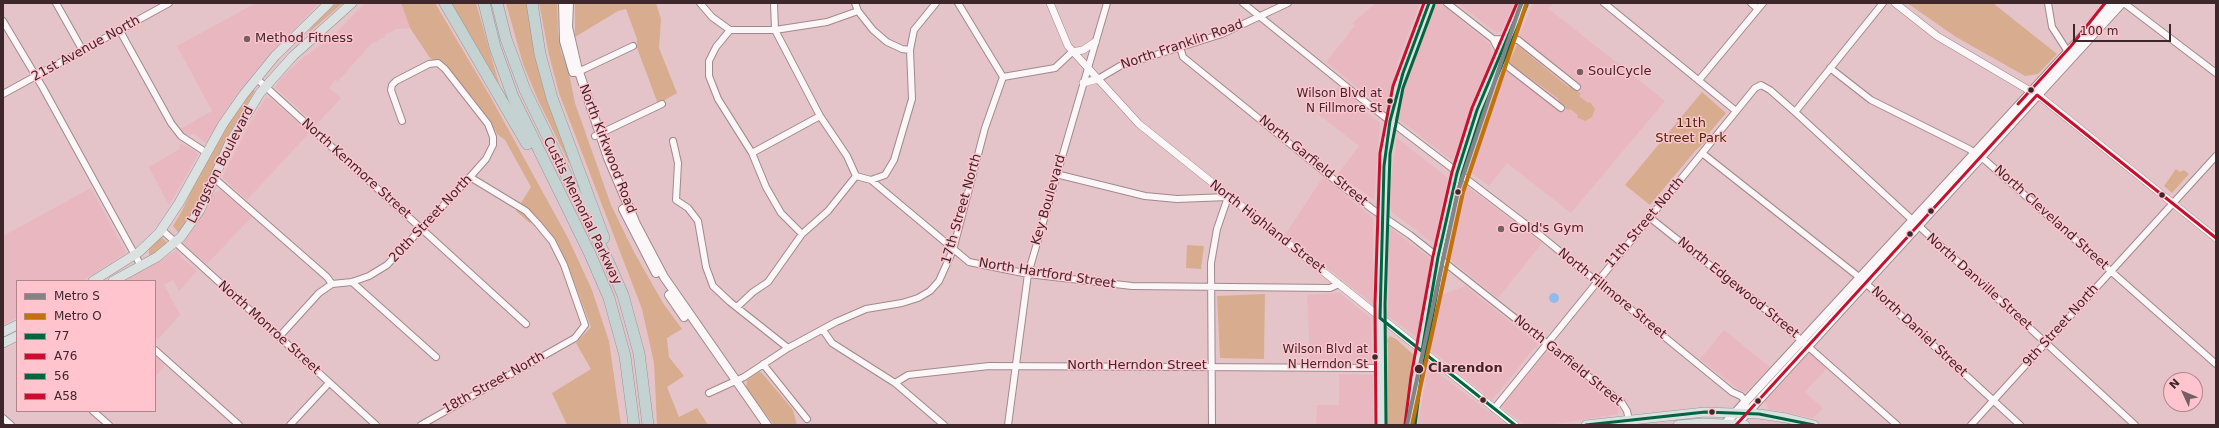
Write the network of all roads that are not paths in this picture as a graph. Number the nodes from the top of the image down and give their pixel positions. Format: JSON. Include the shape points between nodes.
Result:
{"nodes":[{"id":1,"x":56,"y":3,"type":"edge"},
{"id":2,"x":169,"y":3,"type":"edge"},
{"id":3,"x":329,"y":3,"type":"edge"},
{"id":4,"x":352,"y":3,"type":"edge"},
{"id":5,"x":445,"y":3,"type":"edge"},
{"id":6,"x":484,"y":3,"type":"edge"},
{"id":7,"x":497,"y":3,"type":"edge"},
{"id":8,"x":532,"y":3,"type":"edge"},
{"id":9,"x":563,"y":3,"type":"edge"},
{"id":10,"x":569,"y":3,"type":"edge"},
{"id":11,"x":700,"y":3,"type":"edge"},
{"id":12,"x":774,"y":3,"type":"edge"},
{"id":13,"x":855,"y":3,"type":"edge"},
{"id":14,"x":936,"y":3,"type":"edge"},
{"id":15,"x":958,"y":3,"type":"edge"},
{"id":16,"x":1050,"y":3,"type":"edge"},
{"id":17,"x":1107,"y":3,"type":"edge"},
{"id":18,"x":1243,"y":3,"type":"edge"},
{"id":19,"x":1288,"y":3,"type":"edge"},
{"id":20,"x":1430,"y":3,"type":"edge"},
{"id":21,"x":1447,"y":3,"type":"edge"},
{"id":22,"x":1522,"y":3,"type":"edge"},
{"id":23,"x":1604,"y":3,"type":"edge"},
{"id":24,"x":1751,"y":3,"type":"edge"},
{"id":25,"x":1763,"y":3,"type":"edge"},
{"id":26,"x":1883,"y":3,"type":"edge"},
{"id":27,"x":1895,"y":3,"type":"edge"},
{"id":28,"x":2048,"y":3,"type":"edge"},
{"id":29,"x":2105,"y":3,"type":"edge"},
{"id":30,"x":2113,"y":3,"type":"edge"},
{"id":31,"x":2123,"y":3,"type":"edge"},
{"id":32,"x":1758,"y":8,"type":"junction"},
{"id":33,"x":858,"y":12,"type":"junction"},
{"id":34,"x":1261,"y":17,"type":"junction"},
{"id":35,"x":3,"y":21,"type":"edge"},
{"id":36,"x":730,"y":30,"type":"junction"},
{"id":37,"x":775,"y":30,"type":"junction"},
{"id":38,"x":120,"y":31,"type":"junction"},
{"id":39,"x":1493,"y":39,"type":"junction"},
{"id":40,"x":1507,"y":39,"type":"junction"},
{"id":41,"x":1095,"y":42,"type":"junction"},
{"id":42,"x":633,"y":46,"type":"dead end"},
{"id":43,"x":1180,"y":48,"type":"junction"},
{"id":44,"x":910,"y":50,"type":"junction"},
{"id":45,"x":83,"y":51,"type":"junction"},
{"id":46,"x":1072,"y":52,"type":"junction"},
{"id":47,"x":2070,"y":52,"type":"junction"},
{"id":48,"x":1501,"y":54,"type":"junction"},
{"id":49,"x":1087,"y":68,"type":"junction"},
{"id":50,"x":1830,"y":68,"type":"junction"},
{"id":51,"x":576,"y":73,"type":"junction"},
{"id":52,"x":2216,"y":73,"type":"edge"},
{"id":53,"x":36,"y":77,"type":"junction"},
{"id":54,"x":1003,"y":77,"type":"junction"},
{"id":55,"x":256,"y":78,"type":"junction"},
{"id":56,"x":1098,"y":79,"type":"junction"},
{"id":57,"x":1699,"y":80,"type":"junction"},
{"id":58,"x":1082,"y":83,"type":"junction"},
{"id":59,"x":265,"y":86,"type":"junction"},
{"id":60,"x":1577,"y":87,"type":"dead end"},
{"id":61,"x":1770,"y":90,"type":"joint"},
{"id":62,"x":2034,"y":93,"type":"junction"},
{"id":63,"x":3,"y":94,"type":"edge"},
{"id":64,"x":662,"y":104,"type":"dead end"},
{"id":65,"x":1561,"y":108,"type":"dead end"},
{"id":66,"x":1736,"y":111,"type":"junction"},
{"id":67,"x":1795,"y":112,"type":"junction"},
{"id":68,"x":820,"y":116,"type":"junction"},
{"id":69,"x":402,"y":121,"type":"dead end"},
{"id":70,"x":1390,"y":121,"type":"junction"},
{"id":71,"x":598,"y":135,"type":"junction"},
{"id":72,"x":673,"y":141,"type":"dead end"},
{"id":73,"x":207,"y":153,"type":"junction"},
{"id":74,"x":752,"y":153,"type":"junction"},
{"id":75,"x":1702,"y":153,"type":"junction"},
{"id":76,"x":1977,"y":155,"type":"junction"},
{"id":77,"x":2216,"y":156,"type":"edge"},
{"id":78,"x":1457,"y":172,"type":"junction"},
{"id":79,"x":1056,"y":174,"type":"junction"},
{"id":80,"x":856,"y":176,"type":"junction"},
{"id":81,"x":470,"y":177,"type":"junction"},
{"id":82,"x":214,"y":178,"type":"junction"},
{"id":83,"x":871,"y":180,"type":"junction"},
{"id":84,"x":1228,"y":197,"type":"junction"},
{"id":85,"x":2172,"y":203,"type":"junction"},
{"id":86,"x":1382,"y":214,"type":"junction"},
{"id":87,"x":1649,"y":217,"type":"junction"},
{"id":88,"x":573,"y":222,"type":"junction"},
{"id":89,"x":1914,"y":223,"type":"junction"},
{"id":90,"x":422,"y":229,"type":"junction"},
{"id":91,"x":162,"y":230,"type":"junction"},
{"id":92,"x":802,"y":234,"type":"junction"},
{"id":93,"x":2216,"y":238,"type":"edge"},
{"id":94,"x":175,"y":242,"type":"junction"},
{"id":95,"x":953,"y":250,"type":"junction"},
{"id":96,"x":135,"y":255,"type":"junction"},
{"id":97,"x":1438,"y":257,"type":"junction"},
{"id":98,"x":141,"y":266,"type":"junction"},
{"id":99,"x":2110,"y":271,"type":"junction"},
{"id":100,"x":1028,"y":274,"type":"junction"},
{"id":101,"x":95,"y":280,"type":"edge"},
{"id":102,"x":116,"y":280,"type":"edge"},
{"id":103,"x":1862,"y":280,"type":"junction"},
{"id":104,"x":352,"y":282,"type":"junction"},
{"id":105,"x":1596,"y":282,"type":"junction"},
{"id":106,"x":332,"y":284,"type":"junction"},
{"id":107,"x":1339,"y":284,"type":"junction"},
{"id":108,"x":1210,"y":288,"type":"junction"},
{"id":109,"x":622,"y":296,"type":"junction"},
{"id":110,"x":737,"y":307,"type":"junction"},
{"id":111,"x":1380,"y":318,"type":"junction"},
{"id":112,"x":526,"y":324,"type":"dead end"},
{"id":113,"x":823,"y":330,"type":"junction"},
{"id":114,"x":279,"y":337,"type":"junction"},
{"id":115,"x":16,"y":338,"type":"edge"},
{"id":116,"x":1547,"y":341,"type":"junction"},
{"id":117,"x":1805,"y":342,"type":"junction"},
{"id":118,"x":2045,"y":342,"type":"junction"},
{"id":119,"x":3,"y":343,"type":"edge"},
{"id":120,"x":788,"y":348,"type":"junction"},
{"id":121,"x":156,"y":351,"type":"edge"},
{"id":122,"x":1422,"y":351,"type":"junction"},
{"id":123,"x":436,"y":357,"type":"dead end"},
{"id":124,"x":763,"y":364,"type":"junction"},
{"id":125,"x":2216,"y":364,"type":"edge"},
{"id":126,"x":1014,"y":365,"type":"junction"},
{"id":127,"x":1212,"y":366,"type":"junction"},
{"id":128,"x":1381,"y":368,"type":"junction"},
{"id":129,"x":732,"y":381,"type":"junction"},
{"id":130,"x":329,"y":383,"type":"junction"},
{"id":131,"x":895,"y":383,"type":"junction"},
{"id":132,"x":709,"y":393,"type":"dead end"},
{"id":133,"x":1993,"y":400,"type":"junction"},
{"id":134,"x":1745,"y":401,"type":"junction"},
{"id":135,"x":1494,"y":409,"type":"junction"},
{"id":136,"x":94,"y":412,"type":"edge"},
{"id":137,"x":1736,"y":412,"type":"junction"},
{"id":138,"x":1747,"y":413,"type":"junction"},
{"id":139,"x":3,"y":418,"type":"edge"},
{"id":140,"x":807,"y":419,"type":"dead end"},
{"id":141,"x":1629,"y":422,"type":"edge"},
{"id":142,"x":1725,"y":424,"type":"edge"},
{"id":143,"x":11,"y":425,"type":"edge"},
{"id":144,"x":109,"y":425,"type":"edge"},
{"id":145,"x":239,"y":425,"type":"edge"},
{"id":146,"x":290,"y":425,"type":"edge"},
{"id":147,"x":376,"y":425,"type":"edge"},
{"id":148,"x":421,"y":425,"type":"edge"},
{"id":149,"x":634,"y":425,"type":"edge"},
{"id":150,"x":648,"y":425,"type":"edge"},
{"id":151,"x":761,"y":425,"type":"edge"},
{"id":152,"x":767,"y":425,"type":"edge"},
{"id":153,"x":944,"y":425,"type":"edge"},
{"id":154,"x":1008,"y":425,"type":"edge"},
{"id":155,"x":1212,"y":425,"type":"edge"},
{"id":156,"x":1381,"y":425,"type":"edge"},
{"id":157,"x":1410,"y":425,"type":"edge"},
{"id":158,"x":1515,"y":425,"type":"edge"},
{"id":159,"x":1586,"y":425,"type":"edge"},
{"id":160,"x":1678,"y":425,"type":"edge"},
{"id":161,"x":1739,"y":425,"type":"edge"},
{"id":162,"x":1811,"y":425,"type":"edge"},
{"id":163,"x":1897,"y":425,"type":"edge"},
{"id":164,"x":1970,"y":425,"type":"edge"},
{"id":165,"x":2020,"y":425,"type":"edge"},
{"id":166,"x":2134,"y":425,"type":"edge"}],
"edges":[{"from":1,"to":45,"type":"street"},
{"from":2,"to":38,"type":"street","name":"21st Avenue North"},
{"from":3,"to":55,"type":"main road","name":"Langston Boulevard","via":[[286,44]]},
{"from":4,"to":59,"type":"main road","name":"Langston Boulevard","via":[[293,56]]},
{"from":5,"to":88,"type":"highway","via":[[553,193]]},
{"from":6,"to":88,"type":"highway","name":"Custis Memorial Parkway","via":[[495,48],[513,97]]},
{"from":7,"to":109,"type":"highway","name":"Custis Memorial Parkway","via":[[506,39],[525,90],[608,261]]},
{"from":8,"to":109,"type":"highway","via":[[540,54],[552,98],[594,214],[617,267]]},
{"from":9,"to":51,"type":"main road","name":"North Kirkwood Road","via":[[564,41]]},
{"from":10,"to":51,"type":"main road","name":"North Kirkwood Road","via":[[568,27]]},
{"from":11,"to":36,"type":"street","via":[[712,17]]},
{"from":12,"to":37,"type":"street"},
{"from":13,"to":33,"type":"street"},
{"from":14,"to":44,"type":"street","via":[[914,30]]},
{"from":15,"to":54,"type":"street"},
{"from":16,"to":46,"type":"street","name":"North Highland Street"},
{"from":17,"to":41,"type":"street","name":"Key Boulevard"},
{"from":18,"to":34,"type":"street","name":"North Fillmore Street"},
{"from":19,"to":34,"type":"street","name":"North Franklin Road"},
{"from":20,"to":70,"type":"main road","via":[[1403,73]]},
{"from":21,"to":39,"type":"street"},
{"from":22,"to":40,"type":"main road"},
{"from":23,"to":57,"type":"street"},
{"from":24,"to":32,"type":"street"},
{"from":25,"to":32,"type":"street"},
{"from":26,"to":50,"type":"street"},
{"from":27,"to":62,"type":"street","via":[[1937,36]]},
{"from":28,"to":47,"type":"street","via":[[2052,27]]},
{"from":29,"to":47,"type":"main road"},
{"from":30,"to":47,"type":"main road"},
{"from":31,"to":47,"type":"main road"},
{"from":31,"to":52,"type":"street"},
{"from":32,"to":57,"type":"street"},
{"from":33,"to":37,"type":"street","via":[[827,22]]},
{"from":33,"to":44,"type":"street","via":[[887,42]]},
{"from":34,"to":43,"type":"street","name":"North Franklin Road"},
{"from":34,"to":70,"type":"street","name":"North Fillmore Street"},
{"from":35,"to":53,"type":"street"},
{"from":36,"to":37,"type":"street"},
{"from":36,"to":74,"type":"street","via":[[709,60],[709,76],[718,99]]},
{"from":37,"to":68,"type":"street"},
{"from":38,"to":45,"type":"street","name":"21st Avenue North"},
{"from":38,"to":73,"type":"street","via":[[171,123],[181,136]]},
{"from":39,"to":40,"type":"street"},
{"from":39,"to":48,"type":"street"},
{"from":40,"to":48,"type":"main road"},
{"from":40,"to":60,"type":"street","via":[[1518,40]]},
{"from":41,"to":46,"type":"street","via":[[1083,50]]},
{"from":41,"to":49,"type":"street","name":"Key Boulevard"},
{"from":42,"to":51,"type":"street"},
{"from":43,"to":56,"type":"street","name":"North Franklin Road","via":[[1120,66]]},
{"from":43,"to":86,"type":"street","name":"North Garfield Street","via":[[1182,56],[1337,182]]},
{"from":44,"to":83,"type":"street","via":[[912,99],[894,160],[885,175]]},
{"from":45,"to":53,"type":"street","name":"21st Avenue North"},
{"from":46,"to":49,"type":"street","name":"North Highland Street"},
{"from":46,"to":54,"type":"street","via":[[1055,68]]},
{"from":47,"to":62,"type":"main road"},
{"from":48,"to":65,"type":"street","via":[[1507,66]]},
{"from":48,"to":78,"type":"main road","via":[[1476,115]]},
{"from":49,"to":56,"type":"street","name":"North Highland Street"},
{"from":49,"to":58,"type":"street","name":"Key Boulevard"},
{"from":50,"to":67,"type":"street"},
{"from":50,"to":76,"type":"street","name":"North Cleveland Street","via":[[1871,100]]},
{"from":51,"to":71,"type":"main road","name":"North Kirkwood Road"},
{"from":53,"to":63,"type":"street","name":"21st Avenue North"},
{"from":53,"to":96,"type":"street"},
{"from":54,"to":95,"type":"street","name":"17th Street North","via":[[985,128]]},
{"from":55,"to":59,"type":"street","name":"North Kenmore Street"},
{"from":55,"to":73,"type":"main road","name":"Langston Boulevard","via":[[230,114]]},
{"from":56,"to":58,"type":"street"},
{"from":56,"to":84,"type":"street","name":"North Highland Street","via":[[1139,124]]},
{"from":57,"to":66,"type":"street"},
{"from":58,"to":79,"type":"street","name":"Key Boulevard"},
{"from":59,"to":82,"type":"main road","name":"Langston Boulevard","via":[[238,127]]},
{"from":59,"to":90,"type":"street","name":"North Kenmore Street"},
{"from":61,"to":66,"type":"street","name":"11th Street North","via":[[1760,85],[1755,88]]},
{"from":61,"to":67,"type":"street","name":"North Danville Street"},
{"from":62,"to":76,"type":"main road"},
{"from":62,"to":85,"type":"street"},
{"from":64,"to":71,"type":"street"},
{"from":66,"to":75,"type":"street","name":"11th Street North"},
{"from":67,"to":89,"type":"street","name":"North Danville Street"},
{"from":68,"to":74,"type":"street"},
{"from":68,"to":80,"type":"street","via":[[847,156]]},
{"from":69,"to":81,"type":"street","name":"20th Street North","via":[[391,90],[392,85],[429,64],[438,63],[488,124],[493,137],[490,152]]},
{"from":70,"to":78,"type":"street","name":"North Fillmore Street"},
{"from":70,"to":86,"type":"main road","via":[[1384,166]]},
{"from":71,"to":129,"type":"main road","name":"North Kirkwood Road","via":[[636,224],[664,277]]},
{"from":72,"to":110,"type":"street","via":[[678,162],[676,200],[688,208],[698,221],[706,267],[714,286]]},
{"from":73,"to":91,"type":"main road","name":"Langston Boulevard"},
{"from":74,"to":92,"type":"street","via":[[780,213]]},
{"from":75,"to":87,"type":"street","name":"11th Street North"},
{"from":75,"to":103,"type":"street","name":"North Daniel Street"},
{"from":76,"to":89,"type":"main road"},
{"from":76,"to":99,"type":"street","name":"North Cleveland Street"},
{"from":77,"to":85,"type":"street","name":"9th Street North"},
{"from":78,"to":97,"type":"main road"},
{"from":78,"to":105,"type":"street","name":"North Fillmore Street"},
{"from":79,"to":84,"type":"street","via":[[1144,196],[1178,199]]},
{"from":79,"to":100,"type":"street","name":"Key Boulevard"},
{"from":80,"to":83,"type":"street","name":"North Hartford Street"},
{"from":80,"to":92,"type":"street","via":[[828,211]]},
{"from":81,"to":90,"type":"street","name":"20th Street North"},
{"from":81,"to":148,"type":"street","name":"18th Street North","via":[[526,211],[552,241],[564,265],[586,325],[580,334],[568,342]]},
{"from":82,"to":94,"type":"main road","name":"Langston Boulevard","via":[[196,217]]},
{"from":82,"to":106,"type":"street","via":[[328,277]]},
{"from":83,"to":95,"type":"street","name":"North Hartford Street"},
{"from":84,"to":107,"type":"street","name":"North Highland Street"},
{"from":84,"to":108,"type":"street","via":[[1217,229]]},
{"from":85,"to":93,"type":"street"},
{"from":85,"to":99,"type":"street","name":"9th Street North"},
{"from":86,"to":97,"type":"street","name":"North Garfield Street"},
{"from":86,"to":111,"type":"main road"},
{"from":87,"to":105,"type":"street","name":"11th Street North"},
{"from":87,"to":117,"type":"street","name":"North Edgewood Street"},
{"from":88,"to":149,"type":"highway","name":"Custis Memorial Parkway","via":[[600,276],[616,321],[628,368]]},
{"from":89,"to":103,"type":"main road"},
{"from":89,"to":118,"type":"street","name":"North Danville Street"},
{"from":90,"to":104,"type":"street","name":"20th Street North","via":[[387,265]]},
{"from":90,"to":112,"type":"street","name":"North Kenmore Street"},
{"from":91,"to":94,"type":"street","name":"North Monroe Street"},
{"from":91,"to":96,"type":"main road","name":"Langston Boulevard"},
{"from":92,"to":110,"type":"street","via":[[768,282]]},
{"from":94,"to":98,"type":"main road","name":"Langston Boulevard"},
{"from":94,"to":114,"type":"street","name":"North Monroe Street"},
{"from":95,"to":100,"type":"street","name":"North Hartford Street","via":[[969,262]]},
{"from":95,"to":113,"type":"street","name":"17th Street North","via":[[939,281],[930,291],[902,303],[851,315]]},
{"from":96,"to":98,"type":"street"},
{"from":96,"to":101,"type":"main road","name":"Langston Boulevard"},
{"from":97,"to":116,"type":"street","name":"North Garfield Street"},
{"from":97,"to":122,"type":"main road"},
{"from":98,"to":102,"type":"main road","name":"Langston Boulevard"},
{"from":99,"to":118,"type":"street","name":"9th Street North"},
{"from":99,"to":125,"type":"street","name":"North Cleveland Street"},
{"from":100,"to":108,"type":"street","name":"North Hartford Street","via":[[1132,286]]},
{"from":100,"to":126,"type":"street","name":"Key Boulevard"},
{"from":103,"to":117,"type":"main road"},
{"from":103,"to":133,"type":"street","name":"North Daniel Street"},
{"from":104,"to":106,"type":"street","name":"20th Street North"},
{"from":104,"to":123,"type":"street"},
{"from":105,"to":116,"type":"street","name":"11th Street North"},
{"from":105,"to":134,"type":"street","name":"North Fillmore Street"},
{"from":106,"to":114,"type":"street","via":[[319,293]]},
{"from":107,"to":108,"type":"street","name":"North Hartford Street","via":[[1330,288]]},
{"from":107,"to":111,"type":"street","name":"North Highland Street"},
{"from":108,"to":127,"type":"street"},
{"from":109,"to":150,"type":"highway","name":"Custis Memorial Parkway","via":[[639,353]]},
{"from":110,"to":120,"type":"street"},
{"from":111,"to":122,"type":"street","name":"North Highland Street"},
{"from":111,"to":128,"type":"main road"},
{"from":113,"to":120,"type":"street","name":"17th Street North"},
{"from":113,"to":131,"type":"street","via":[[832,343]]},
{"from":114,"to":130,"type":"street","name":"North Monroe Street"},
{"from":115,"to":119,"type":"main road"},
{"from":116,"to":135,"type":"street","name":"11th Street North"},
{"from":116,"to":141,"type":"street","name":"North Garfield Street","via":[[1622,403]]},
{"from":117,"to":134,"type":"main road"},
{"from":117,"to":138,"type":"main road"},
{"from":117,"to":163,"type":"street","name":"North Edgewood Street"},
{"from":118,"to":133,"type":"street","name":"9th Street North"},
{"from":118,"to":166,"type":"street","name":"North Danville Street"},
{"from":120,"to":124,"type":"street","name":"17th Street North"},
{"from":121,"to":145,"type":"street"},
{"from":122,"to":135,"type":"street","name":"North Highland Street"},
{"from":122,"to":157,"type":"main road"},
{"from":124,"to":129,"type":"street","name":"17th Street North"},
{"from":124,"to":140,"type":"street"},
{"from":126,"to":127,"type":"street","name":"North Herndon Street"},
{"from":126,"to":131,"type":"street","name":"North Herndon Street","via":[[908,376]]},
{"from":126,"to":154,"type":"street","name":"Key Boulevard"},
{"from":127,"to":128,"type":"street","name":"North Herndon Street"},
{"from":127,"to":155,"type":"street"},
{"from":128,"to":156,"type":"main road"},
{"from":129,"to":132,"type":"street","name":"17th Street North"},
{"from":129,"to":151,"type":"main road","name":"North Kirkwood Road"},
{"from":129,"to":152,"type":"main road","name":"North Kirkwood Road"},
{"from":130,"to":146,"type":"street"},
{"from":130,"to":147,"type":"street","name":"North Monroe Street"},
{"from":131,"to":153,"type":"street"},
{"from":133,"to":164,"type":"street","name":"9th Street North"},
{"from":133,"to":165,"type":"street","name":"North Daniel Street"},
{"from":134,"to":137,"type":"main road"},
{"from":134,"to":138,"type":"street"},
{"from":135,"to":158,"type":"street","name":"North Highland Street"},
{"from":136,"to":144,"type":"street"},
{"from":137,"to":138,"type":"main road"},
{"from":137,"to":141,"type":"main road","via":[[1694,413]]},
{"from":137,"to":142,"type":"main road"},
{"from":138,"to":161,"type":"main road"},
{"from":138,"to":162,"type":"main road","via":[[1786,418]]},
{"from":139,"to":143,"type":"street"},
{"from":141,"to":159,"type":"main road"},
{"from":142,"to":160,"type":"main road"},
{"from":142,"to":161,"type":"main road"}]}
